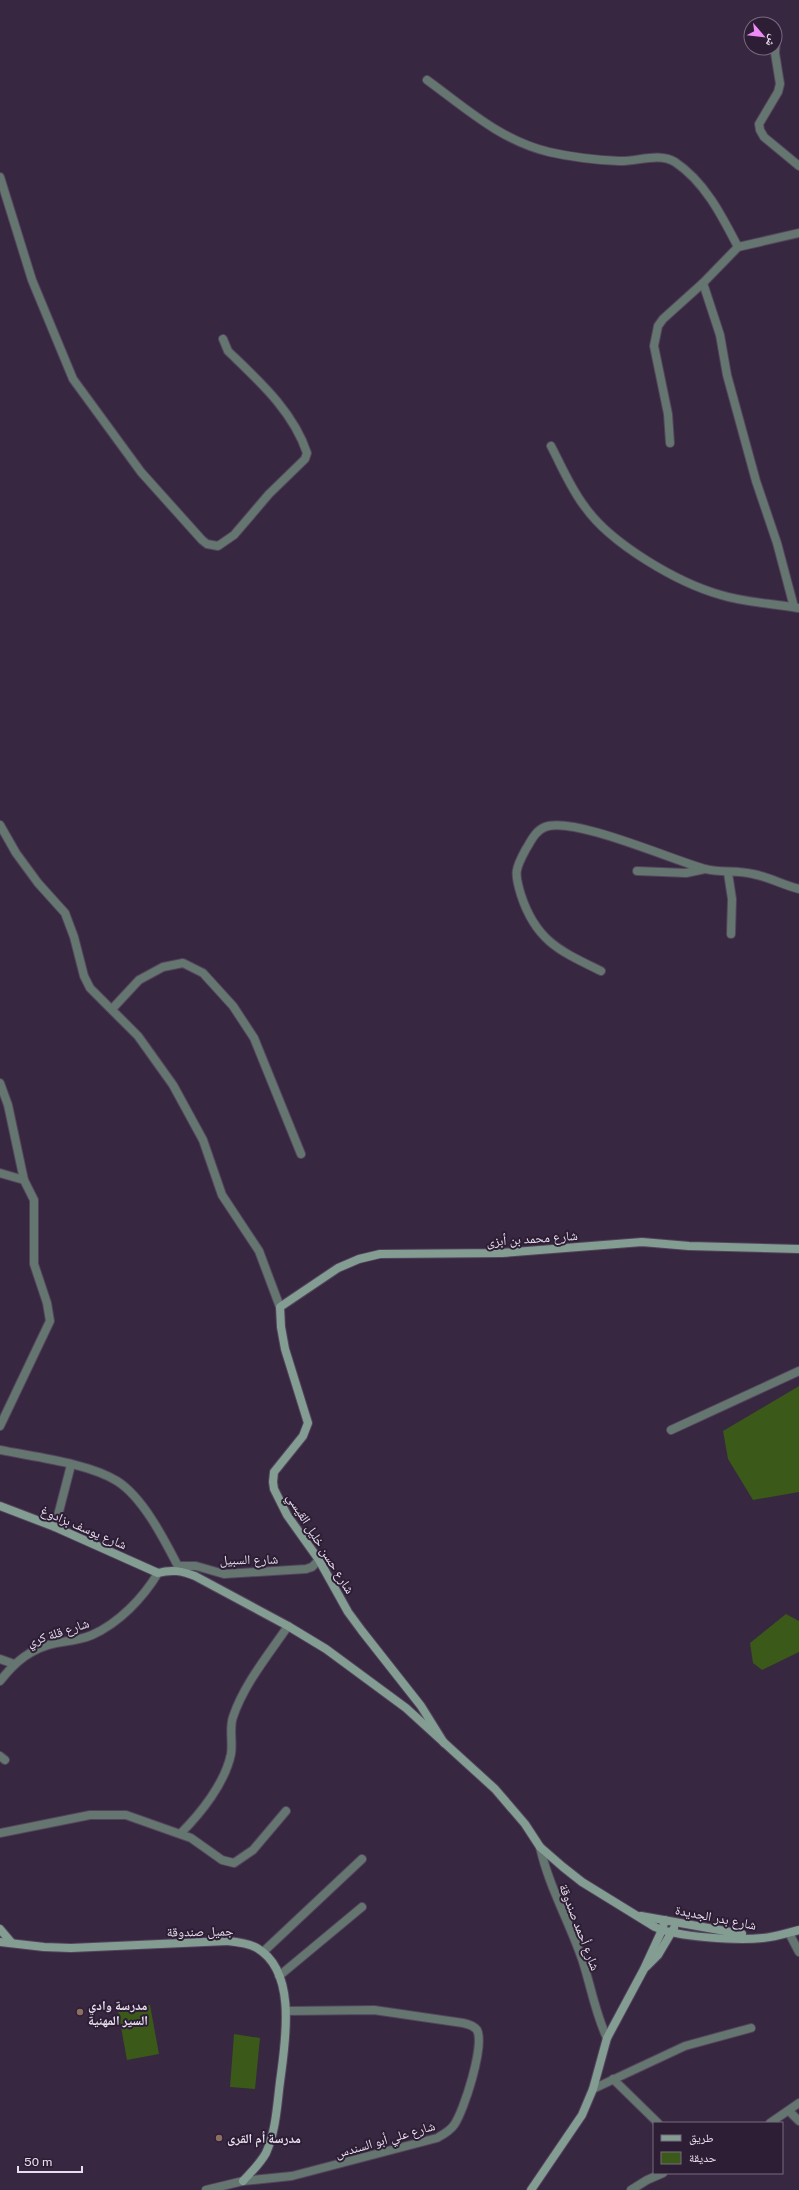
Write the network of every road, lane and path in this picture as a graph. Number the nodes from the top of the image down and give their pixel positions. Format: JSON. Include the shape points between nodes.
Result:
{"nodes":[{"id":1,"x":775,"y":56,"type":"edge"},
{"id":2,"x":427,"y":80,"type":"dead end"},
{"id":3,"x":799,"y":166,"type":"edge"},
{"id":4,"x":0,"y":177,"type":"edge"},
{"id":5,"x":799,"y":233,"type":"edge"},
{"id":6,"x":738,"y":247,"type":"junction"},
{"id":7,"x":703,"y":283,"type":"junction"},
{"id":8,"x":223,"y":339,"type":"dead end"},
{"id":9,"x":670,"y":443,"type":"dead end"},
{"id":10,"x":551,"y":446,"type":"dead end"},
{"id":11,"x":797,"y":608,"type":"edge"},
{"id":12,"x":0,"y":825,"type":"edge"},
{"id":13,"x":705,"y":869,"type":"junction"},
{"id":14,"x":637,"y":870,"type":"dead end"},
{"id":15,"x":728,"y":873,"type":"junction"},
{"id":16,"x":799,"y":889,"type":"edge"},
{"id":17,"x":731,"y":934,"type":"dead end"},
{"id":18,"x":601,"y":971,"type":"dead end"},
{"id":19,"x":112,"y":1009,"type":"junction"},
{"id":20,"x":0,"y":1083,"type":"edge"},
{"id":21,"x":301,"y":1154,"type":"dead end"},
{"id":22,"x":0,"y":1173,"type":"edge"},
{"id":23,"x":24,"y":1180,"type":"junction"},
{"id":24,"x":799,"y":1249,"type":"edge"},
{"id":25,"x":280,"y":1307,"type":"junction"},
{"id":26,"x":799,"y":1371,"type":"edge"},
{"id":27,"x":4,"y":1408,"type":"edge"},
{"id":28,"x":0,"y":1426,"type":"edge"},
{"id":29,"x":671,"y":1430,"type":"dead end"},
{"id":30,"x":0,"y":1450,"type":"edge"},
{"id":31,"x":71,"y":1465,"type":"junction"},
{"id":32,"x":0,"y":1506,"type":"edge"},
{"id":33,"x":55,"y":1527,"type":"junction"},
{"id":34,"x":319,"y":1560,"type":"junction"},
{"id":35,"x":179,"y":1568,"type":"junction"},
{"id":36,"x":158,"y":1573,"type":"junction"},
{"id":37,"x":288,"y":1626,"type":"junction"},
{"id":38,"x":0,"y":1659,"type":"edge"},
{"id":39,"x":14,"y":1664,"type":"junction"},
{"id":40,"x":0,"y":1681,"type":"edge"},
{"id":41,"x":444,"y":1743,"type":"junction"},
{"id":42,"x":286,"y":1811,"type":"dead end"},
{"id":43,"x":0,"y":1833,"type":"edge"},
{"id":44,"x":181,"y":1833,"type":"junction"},
{"id":45,"x":540,"y":1847,"type":"junction"},
{"id":46,"x":362,"y":1859,"type":"dead end"},
{"id":47,"x":362,"y":1907,"type":"dead end"},
{"id":48,"x":640,"y":1916,"type":"junction"},
{"id":49,"x":664,"y":1920,"type":"junction"},
{"id":50,"x":675,"y":1922,"type":"junction"},
{"id":51,"x":0,"y":1929,"type":"edge"},
{"id":52,"x":662,"y":1930,"type":"junction"},
{"id":53,"x":799,"y":1930,"type":"edge"},
{"id":54,"x":672,"y":1932,"type":"junction"},
{"id":55,"x":789,"y":1933,"type":"junction"},
{"id":56,"x":762,"y":1938,"type":"junction"},
{"id":57,"x":0,"y":1942,"type":"edge"},
{"id":58,"x":11,"y":1942,"type":"junction"},
{"id":59,"x":263,"y":1952,"type":"junction"},
{"id":60,"x":799,"y":1952,"type":"edge"},
{"id":61,"x":644,"y":1969,"type":"junction"},
{"id":62,"x":279,"y":1976,"type":"junction"},
{"id":63,"x":286,"y":2011,"type":"junction"},
{"id":64,"x":751,"y":2028,"type":"dead end"},
{"id":65,"x":607,"y":2038,"type":"junction"},
{"id":66,"x":613,"y":2079,"type":"junction"},
{"id":67,"x":593,"y":2089,"type":"junction"},
{"id":68,"x":799,"y":2103,"type":"edge"},
{"id":69,"x":789,"y":2112,"type":"junction"},
{"id":70,"x":799,"y":2121,"type":"edge"},
{"id":71,"x":657,"y":2122,"type":"edge"},
{"id":72,"x":772,"y":2122,"type":"edge"},
{"id":73,"x":662,"y":2174,"type":"edge"},
{"id":74,"x":243,"y":2181,"type":"junction"},
{"id":75,"x":206,"y":2190,"type":"edge"},
{"id":76,"x":238,"y":2190,"type":"edge"},
{"id":77,"x":530,"y":2190,"type":"edge"},
{"id":78,"x":632,"y":2190,"type":"edge"}],
"edges":[{"from":1,"to":3,"type":"street","via":[[780,84],[759,124],[760,130],[764,137]]},
{"from":2,"to":6,"type":"street","via":[[501,134],[525,144],[550,152],[605,160],[662,158],[675,162],[705,191]]},
{"from":4,"to":8,"type":"street","via":[[32,280],[73,379],[162,498],[202,540],[218,546],[234,535],[308,453],[284,409],[228,351]]},
{"from":5,"to":6,"type":"street"},
{"from":6,"to":7,"type":"street"},
{"from":7,"to":9,"type":"street","via":[[662,319],[655,334],[654,346],[668,414]]},
{"from":7,"to":11,"type":"street","via":[[720,335],[727,375],[756,481]]},
{"from":10,"to":11,"type":"street","via":[[585,508],[612,536],[631,549],[692,585],[720,595],[755,603]]},
{"from":12,"to":19,"type":"street","name":"شارع حسن خليل القيسي","via":[[38,883],[65,913],[86,982]]},
{"from":13,"to":14,"type":"street","via":[[686,873]]},
{"from":13,"to":15,"type":"street"},
{"from":13,"to":18,"type":"street","via":[[599,834],[566,826],[545,827],[534,835],[516,869],[516,880],[526,907],[539,932],[548,942]]},
{"from":15,"to":16,"type":"street","via":[[754,874]]},
{"from":15,"to":17,"type":"street","via":[[732,899]]},
{"from":19,"to":21,"type":"street","via":[[139,980],[163,967],[183,963],[204,973],[233,1006],[254,1038]]},
{"from":19,"to":25,"type":"street","name":"شارع حسن خليل القيسي","via":[[148,1048],[190,1116],[203,1140],[222,1195],[259,1251]]},
{"from":20,"to":23,"type":"street","via":[[8,1105]]},
{"from":22,"to":23,"type":"street"},
{"from":23,"to":27,"type":"street","via":[[34,1200],[34,1264],[50,1321]]},
{"from":24,"to":25,"type":"main road","name":"شارع محمد بن أبزى","via":[[642,1242],[502,1253],[380,1254],[338,1268]]},
{"from":25,"to":34,"type":"main road","name":"شارع حسن خليل القيسي","via":[[285,1349],[308,1423],[303,1436],[274,1472],[272,1482],[287,1515]]},
{"from":26,"to":29,"type":"street"},
{"from":27,"to":28,"type":"street"},
{"from":30,"to":31,"type":"street"},
{"from":31,"to":33,"type":"street"},
{"from":31,"to":35,"type":"street","via":[[110,1477],[128,1489],[151,1520]]},
{"from":32,"to":33,"type":"main road","name":"شارع يوسف بزادوغ"},
{"from":33,"to":36,"type":"main road","name":"شارع يوسف بزادوغ"},
{"from":34,"to":35,"type":"street","name":"شارع السبيل","via":[[306,1569],[234,1574],[196,1566]]},
{"from":34,"to":41,"type":"main road","name":"شارع حسن خليل القيسي","via":[[362,1631],[421,1706]]},
{"from":35,"to":36,"type":"main road"},
{"from":35,"to":37,"type":"main road","name":"شارع حسن خليل القيسي"},
{"from":36,"to":39,"type":"street","name":"شارع قلة كري","via":[[142,1597],[102,1629],[83,1638],[42,1647]]},
{"from":37,"to":41,"type":"main road","name":"شارع حسن خليل القيسي","via":[[326,1649],[382,1690],[427,1725]]},
{"from":37,"to":44,"type":"street","via":[[235,1712],[231,1723],[231,1752],[221,1778],[204,1806]]},
{"from":38,"to":39,"type":"street"},
{"from":39,"to":40,"type":"street","name":"شارع قلة كري"},
{"from":41,"to":45,"type":"main road","name":"شارع حسن خليل القيسي","via":[[495,1789],[525,1824]]},
{"from":42,"to":44,"type":"street","via":[[253,1850],[234,1863],[222,1860],[205,1846]]},
{"from":43,"to":44,"type":"street","via":[[90,1815],[119,1814]]},
{"from":45,"to":48,"type":"main road","name":"شارع حسن خليل القيسي","via":[[582,1882]]},
{"from":45,"to":65,"type":"street","name":"شارع أحمد صندوقة","via":[[546,1869],[582,1958],[596,2011]]},
{"from":46,"to":59,"type":"street"},
{"from":47,"to":62,"type":"street"},
{"from":48,"to":49,"type":"main road","name":"شارع حسن خليل القيسي"},
{"from":48,"to":52,"type":"main road","name":"شارع حسن خليل القيسي"},
{"from":49,"to":50,"type":"main road","name":"شارع بدر الجديدة"},
{"from":49,"to":52,"type":"main road"},
{"from":50,"to":54,"type":"main road"},
{"from":50,"to":56,"type":"main road","name":"شارع بدر الجديدة"},
{"from":51,"to":58,"type":"main road"},
{"from":52,"to":54,"type":"main road","name":"شارع بدر الجديدة"},
{"from":52,"to":61,"type":"main road"},
{"from":53,"to":55,"type":"main road","name":"شارع بدر الجديدة"},
{"from":54,"to":56,"type":"main road","name":"شارع بدر الجديدة","via":[[694,1936]]},
{"from":54,"to":61,"type":"main road","via":[[658,1955]]},
{"from":55,"to":56,"type":"main road","name":"شارع بدر الجديدة"},
{"from":55,"to":60,"type":"street"},
{"from":57,"to":58,"type":"main road","name":"جميل صندوقة"},
{"from":58,"to":59,"type":"main road","name":"جميل صندوقة","via":[[71,1948],[227,1941],[244,1943]]},
{"from":59,"to":62,"type":"main road","name":"جميل صندوقة"},
{"from":61,"to":65,"type":"main road"},
{"from":62,"to":63,"type":"main road","name":"جميل صندوقة"},
{"from":63,"to":74,"type":"main road","name":"جميل صندوقة","via":[[284,2056],[273,2131],[261,2162]]},
{"from":63,"to":74,"type":"street","name":"شارع علي أبو السندس","via":[[374,2010],[463,2023],[475,2028],[479,2037],[472,2076],[459,2117],[452,2128],[437,2138],[292,2176]]},
{"from":64,"to":66,"type":"street","via":[[685,2046]]},
{"from":65,"to":67,"type":"main road"},
{"from":66,"to":67,"type":"street"},
{"from":66,"to":71,"type":"street"},
{"from":67,"to":77,"type":"main road","via":[[582,2115]]},
{"from":68,"to":69,"type":"street"},
{"from":69,"to":70,"type":"street"},
{"from":69,"to":72,"type":"street"},
{"from":73,"to":78,"type":"street"},
{"from":74,"to":75,"type":"street","name":"شارع علي أبو السندس"},
{"from":74,"to":76,"type":"street"}]}
